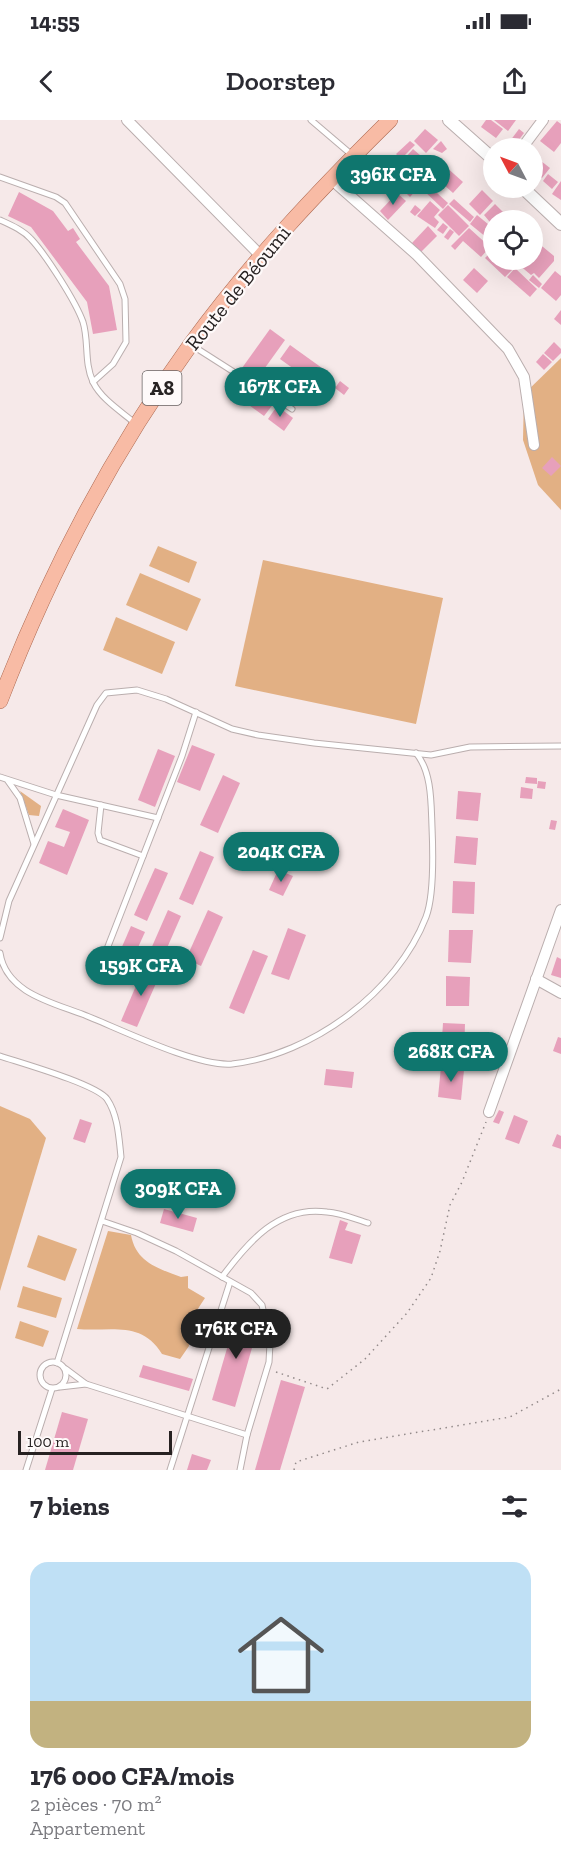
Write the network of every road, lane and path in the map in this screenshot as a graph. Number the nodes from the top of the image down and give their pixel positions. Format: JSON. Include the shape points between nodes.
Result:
{"nodes":[{"id":1,"x":127,"y":120,"type":"edge"},
{"id":2,"x":311,"y":120,"type":"edge"},
{"id":3,"x":390,"y":120,"type":"edge"},
{"id":4,"x":449,"y":120,"type":"edge"},
{"id":5,"x":543,"y":120,"type":"edge"},
{"id":6,"x":530,"y":138,"type":"edge"},
{"id":7,"x":483,"y":150,"type":"edge"},
{"id":8,"x":353,"y":156,"type":"junction"},
{"id":9,"x":0,"y":177,"type":"edge"},
{"id":10,"x":331,"y":179,"type":"junction"},
{"id":11,"x":533,"y":198,"type":"edge"},
{"id":12,"x":0,"y":220,"type":"edge"},
{"id":13,"x":561,"y":225,"type":"edge"},
{"id":14,"x":261,"y":256,"type":"junction"},
{"id":15,"x":190,"y":344,"type":"junction"},
{"id":16,"x":93,"y":382,"type":"junction"},
{"id":17,"x":292,"y":409,"type":"dead end"},
{"id":18,"x":137,"y":425,"type":"junction"},
{"id":19,"x":534,"y":445,"type":"dead end"},
{"id":20,"x":0,"y":701,"type":"edge"},
{"id":21,"x":196,"y":712,"type":"junction"},
{"id":22,"x":561,"y":746,"type":"edge"},
{"id":23,"x":416,"y":753,"type":"junction"},
{"id":24,"x":0,"y":777,"type":"edge"},
{"id":25,"x":7,"y":780,"type":"junction"},
{"id":26,"x":56,"y":795,"type":"junction"},
{"id":27,"x":101,"y":805,"type":"junction"},
{"id":28,"x":158,"y":818,"type":"junction"},
{"id":29,"x":34,"y":844,"type":"junction"},
{"id":30,"x":143,"y":856,"type":"junction"},
{"id":31,"x":561,"y":910,"type":"edge"},
{"id":32,"x":0,"y":938,"type":"edge"},
{"id":33,"x":0,"y":953,"type":"edge"},
{"id":34,"x":98,"y":972,"type":"dead end"},
{"id":35,"x":537,"y":979,"type":"junction"},
{"id":36,"x":561,"y":993,"type":"edge"},
{"id":37,"x":0,"y":1056,"type":"edge"},
{"id":38,"x":489,"y":1112,"type":"joint"},
{"id":39,"x":102,"y":1221,"type":"junction"},
{"id":40,"x":368,"y":1223,"type":"dead end"},
{"id":41,"x":222,"y":1277,"type":"junction"},
{"id":42,"x":230,"y":1282,"type":"junction"},
{"id":43,"x":57,"y":1363,"type":"junction"},
{"id":44,"x":64,"y":1368,"type":"junction"},
{"id":45,"x":267,"y":1369,"type":"junction"},
{"id":46,"x":87,"y":1384,"type":"junction"},
{"id":47,"x":60,"y":1387,"type":"junction"},
{"id":48,"x":52,"y":1389,"type":"junction"},
{"id":49,"x":561,"y":1389,"type":"edge"},
{"id":50,"x":188,"y":1416,"type":"junction"},
{"id":51,"x":247,"y":1435,"type":"junction"},
{"id":52,"x":26,"y":1470,"type":"edge"},
{"id":53,"x":170,"y":1470,"type":"edge"},
{"id":54,"x":240,"y":1470,"type":"edge"},
{"id":55,"x":294,"y":1470,"type":"edge"}],
"edges":[{"from":1,"to":14,"type":"street"},
{"from":2,"to":8,"type":"lane"},
{"from":3,"to":8,"type":"main road","name":"Route de Béoumi","number":"A8"},
{"from":4,"to":7,"type":"street"},
{"from":5,"to":6,"type":"street"},
{"from":8,"to":10,"type":"main road","name":"Route de Béoumi","number":"A8"},
{"from":9,"to":16,"type":"lane","via":[[65,203],[120,284],[125,299],[126,342],[113,364]]},
{"from":10,"to":14,"type":"main road","name":"Route de Béoumi","number":"A8"},
{"from":10,"to":19,"type":"street","via":[[417,255],[508,349],[524,377]]},
{"from":11,"to":13,"type":"street"},
{"from":12,"to":16,"type":"lane","via":[[32,240],[74,304],[84,324]]},
{"from":14,"to":15,"type":"main road","name":"Route de Béoumi","number":"A8"},
{"from":15,"to":17,"type":"lane"},
{"from":15,"to":18,"type":"main road","name":"Route de Béoumi","number":"A8"},
{"from":16,"to":18,"type":"lane"},
{"from":18,"to":20,"type":"main road","name":"Route de Béoumi","number":"A8","via":[[44,596]]},
{"from":21,"to":23,"type":"lane","via":[[232,729],[258,735]]},
{"from":21,"to":26,"type":"lane","via":[[137,690],[106,693]]},
{"from":21,"to":28,"type":"lane"},
{"from":22,"to":23,"type":"lane","via":[[470,747],[431,755]]},
{"from":23,"to":33,"type":"lane","via":[[424,769],[431,806],[434,855],[427,916],[397,969],[382,986],[354,1011],[295,1045],[229,1064],[185,1055],[34,995],[9,976]]},
{"from":24,"to":25,"type":"lane"},
{"from":25,"to":26,"type":"lane"},
{"from":25,"to":29,"type":"lane","via":[[20,798]]},
{"from":26,"to":27,"type":"lane"},
{"from":26,"to":29,"type":"lane"},
{"from":27,"to":28,"type":"lane"},
{"from":27,"to":30,"type":"lane","via":[[100,840]]},
{"from":28,"to":30,"type":"lane"},
{"from":29,"to":32,"type":"lane","via":[[9,902]]},
{"from":30,"to":34,"type":"lane"},
{"from":31,"to":35,"type":"street"},
{"from":35,"to":36,"type":"street"},
{"from":35,"to":38,"type":"street"},
{"from":37,"to":39,"type":"lane","via":[[98,1090],[106,1098],[118,1129],[121,1157]]},
{"from":38,"to":45,"type":"path","via":[[450,1205],[430,1278],[407,1313],[365,1359],[327,1389]]},
{"from":39,"to":41,"type":"lane","via":[[176,1251]]},
{"from":39,"to":43,"type":"lane"},
{"from":40,"to":41,"type":"lane","via":[[327,1212],[285,1217],[267,1226],[240,1252]]},
{"from":41,"to":42,"type":"lane"},
{"from":42,"to":45,"type":"lane","via":[[251,1293],[262,1305],[270,1343]]},
{"from":42,"to":50,"type":"lane"},
{"from":43,"to":44,"type":"lane"},
{"from":43,"to":48,"type":"lane","via":[[46,1364],[40,1372],[41,1382]]},
{"from":44,"to":46,"type":"lane"},
{"from":44,"to":47,"type":"lane","via":[[66,1378]]},
{"from":45,"to":51,"type":"lane"},
{"from":46,"to":47,"type":"lane"},
{"from":46,"to":50,"type":"lane"},
{"from":47,"to":48,"type":"lane"},
{"from":48,"to":52,"type":"lane"},
{"from":49,"to":55,"type":"path","via":[[510,1417],[360,1442],[296,1462]]},
{"from":50,"to":51,"type":"lane"},
{"from":50,"to":53,"type":"lane"},
{"from":51,"to":54,"type":"lane"}]}
